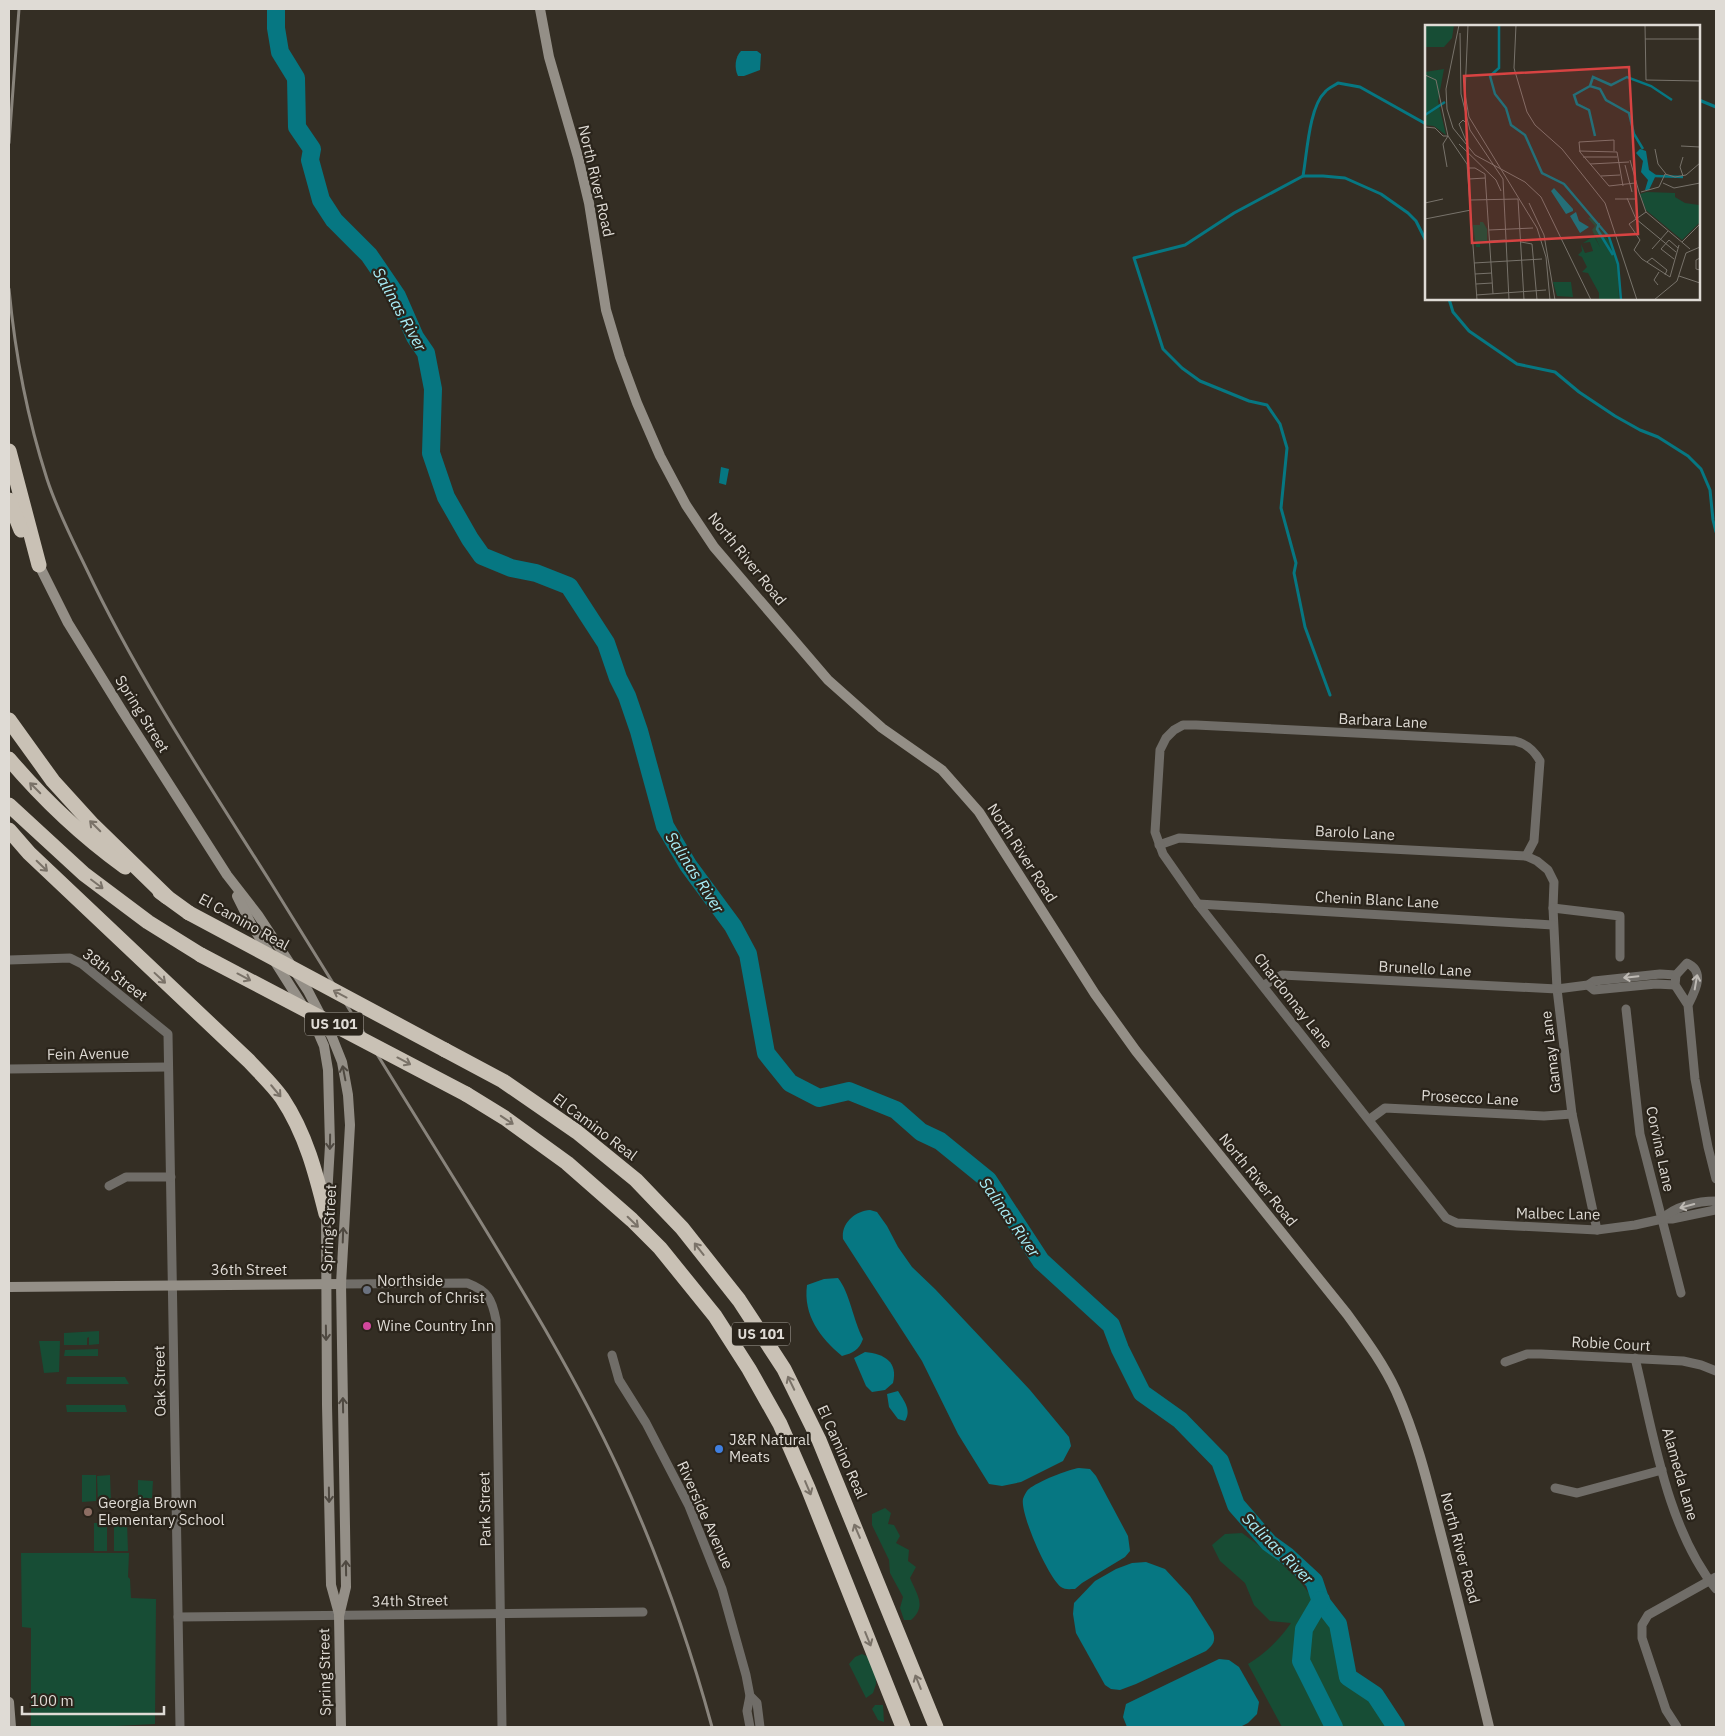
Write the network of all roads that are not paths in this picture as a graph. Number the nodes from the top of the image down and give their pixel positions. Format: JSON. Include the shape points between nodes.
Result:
{"nodes":[{"id":1,"x":540,"y":9,"type":"edge"},
{"id":2,"x":9,"y":451,"type":"edge"},
{"id":3,"x":9,"y":500,"type":"edge"},
{"id":4,"x":39,"y":565,"type":"junction"},
{"id":5,"x":9,"y":720,"type":"edge"},
{"id":6,"x":9,"y":760,"type":"edge"},
{"id":7,"x":1159,"y":779,"type":"joint"},
{"id":8,"x":9,"y":805,"type":"edge"},
{"id":9,"x":9,"y":830,"type":"edge"},
{"id":10,"x":1158,"y":845,"type":"junction"},
{"id":11,"x":1526,"y":856,"type":"junction"},
{"id":12,"x":1548,"y":870,"type":"joint"},
{"id":13,"x":227,"y":875,"type":"junction"},
{"id":14,"x":167,"y":897,"type":"junction"},
{"id":15,"x":1198,"y":904,"type":"junction"},
{"id":16,"x":1553,"y":908,"type":"junction"},
{"id":17,"x":1553,"y":924,"type":"junction"},
{"id":18,"x":1620,"y":957,"type":"dead end"},
{"id":19,"x":9,"y":960,"type":"edge"},
{"id":20,"x":1676,"y":975,"type":"junction"},
{"id":21,"x":1264,"y":985,"type":"junction"},
{"id":22,"x":1588,"y":985,"type":"junction"},
{"id":23,"x":1675,"y":985,"type":"junction"},
{"id":24,"x":1557,"y":989,"type":"junction"},
{"id":25,"x":1688,"y":1005,"type":"junction"},
{"id":26,"x":1626,"y":1009,"type":"dead end"},
{"id":27,"x":168,"y":1034,"type":"joint"},
{"id":28,"x":168,"y":1066,"type":"junction"},
{"id":29,"x":9,"y":1069,"type":"edge"},
{"id":30,"x":1572,"y":1114,"type":"junction"},
{"id":31,"x":1370,"y":1119,"type":"junction"},
{"id":32,"x":171,"y":1177,"type":"junction"},
{"id":33,"x":1716,"y":1179,"type":"edge"},
{"id":34,"x":109,"y":1186,"type":"dead end"},
{"id":35,"x":1716,"y":1201,"type":"edge"},
{"id":36,"x":1716,"y":1208,"type":"edge"},
{"id":37,"x":326,"y":1214,"type":"junction"},
{"id":38,"x":1662,"y":1218,"type":"junction"},
{"id":39,"x":1453,"y":1222,"type":"joint"},
{"id":40,"x":1597,"y":1230,"type":"junction"},
{"id":41,"x":326,"y":1284,"type":"junction"},
{"id":42,"x":342,"y":1284,"type":"junction"},
{"id":43,"x":172,"y":1286,"type":"junction"},
{"id":44,"x":9,"y":1287,"type":"edge"},
{"id":45,"x":486,"y":1293,"type":"joint"},
{"id":46,"x":1681,"y":1293,"type":"dead end"},
{"id":47,"x":612,"y":1355,"type":"dead end"},
{"id":48,"x":1635,"y":1358,"type":"junction"},
{"id":49,"x":1505,"y":1362,"type":"dead end"},
{"id":50,"x":1716,"y":1371,"type":"edge"},
{"id":51,"x":1662,"y":1470,"type":"junction"},
{"id":52,"x":1555,"y":1488,"type":"dead end"},
{"id":53,"x":1713,"y":1579,"type":"edge"},
{"id":54,"x":1716,"y":1589,"type":"edge"},
{"id":55,"x":643,"y":1612,"type":"dead end"},
{"id":56,"x":500,"y":1613,"type":"junction"},
{"id":57,"x":340,"y":1616,"type":"junction"},
{"id":58,"x":178,"y":1617,"type":"junction"},
{"id":59,"x":750,"y":1696,"type":"junction"},
{"id":60,"x":9,"y":1702,"type":"edge"},
{"id":61,"x":11,"y":1727,"type":"edge"},
{"id":62,"x":180,"y":1727,"type":"edge"},
{"id":63,"x":341,"y":1727,"type":"edge"},
{"id":64,"x":502,"y":1727,"type":"edge"},
{"id":65,"x":750,"y":1727,"type":"edge"},
{"id":66,"x":760,"y":1727,"type":"edge"},
{"id":67,"x":904,"y":1727,"type":"edge"},
{"id":68,"x":936,"y":1727,"type":"edge"},
{"id":69,"x":1489,"y":1727,"type":"edge"},
{"id":70,"x":1677,"y":1727,"type":"edge"}],
"edges":[{"from":1,"to":69,"type":"main road","name":"North River Road","via":[[549,57],[589,203],[606,310],[637,404],[686,505],[714,547],[828,680],[882,728],[942,770],[979,812],[1136,1051],[1372,1347],[1396,1390],[1421,1462]]},
{"from":2,"to":4,"type":"highway"},
{"from":3,"to":4,"type":"highway"},
{"from":4,"to":13,"type":"main road","name":"Spring Street","via":[[68,623],[120,709]]},
{"from":14,"to":5,"type":"highway","one_way":true,"via":[[86,818],[53,781]]},
{"from":14,"to":6,"type":"highway","name":"El Camino Real","number":"US 101","one_way":true,"via":[[80,831]]},
{"from":7,"to":10,"type":"street","name":"Chardonnay Lane","via":[[1155,832]]},
{"from":7,"to":11,"type":"street","name":"Barbara Lane","via":[[1160,750],[1166,738],[1183,725],[1515,741],[1536,752],[1540,761],[1534,841]]},
{"from":8,"to":67,"type":"highway","number":"US 101","one_way":true,"bridge":true,"via":[[84,874],[148,922],[201,954],[466,1094],[511,1122],[567,1163],[660,1248],[715,1316],[780,1424]]},
{"from":9,"to":37,"type":"highway","one_way":true,"via":[[71,894],[249,1061],[282,1097],[307,1147]]},
{"from":10,"to":11,"type":"street","name":"Barolo Lane","via":[[1179,838]]},
{"from":10,"to":15,"type":"street","name":"Chardonnay Lane"},
{"from":11,"to":12,"type":"street","name":"Barolo Lane"},
{"from":12,"to":16,"type":"street","name":"Gamay Lane","via":[[1554,882]]},
{"from":13,"to":37,"type":"main road","name":"Spring Street","one_way":true,"via":[[251,924],[315,1025],[324,1046],[330,1094]]},
{"from":42,"to":13,"type":"main road","name":"Spring Street","one_way":true,"via":[[350,1125],[342,1062],[308,991],[258,915]]},
{"from":68,"to":14,"type":"highway","name":"El Camino Real","number":"US 101","one_way":true,"bridge":true,"via":[[819,1440],[784,1369],[739,1300],[682,1228],[636,1180],[577,1132],[503,1081],[190,913]]},
{"from":15,"to":17,"type":"street","name":"Chenin Blanc Lane"},
{"from":15,"to":21,"type":"street","name":"Chardonnay Lane"},
{"from":16,"to":17,"type":"street","name":"Gamay Lane"},
{"from":16,"to":18,"type":"street","via":[[1620,916]]},
{"from":17,"to":24,"type":"street","name":"Gamay Lane"},
{"from":19,"to":27,"type":"street","name":"38th Street","via":[[70,958],[82,964]]},
{"from":20,"to":22,"type":"street","name":"Brunello Lane","one_way":true,"via":[[1594,981]]},
{"from":20,"to":23,"type":"street"},
{"from":25,"to":20,"type":"street","one_way":true,"via":[[1699,982],[1698,973],[1687,963]]},
{"from":21,"to":24,"type":"street","name":"Brunello Lane","via":[[1282,975]]},
{"from":21,"to":31,"type":"street","name":"Chardonnay Lane"},
{"from":22,"to":23,"type":"street","name":"Brunello Lane","via":[[1594,990]]},
{"from":22,"to":24,"type":"street","name":"Brunello Lane"},
{"from":23,"to":25,"type":"street"},
{"from":24,"to":30,"type":"street","name":"Gamay Lane"},
{"from":25,"to":33,"type":"street","via":[[1695,1079]]},
{"from":26,"to":38,"type":"street","name":"Corvina Lane","via":[[1640,1134]]},
{"from":27,"to":28,"type":"street","name":"Oak Street"},
{"from":28,"to":29,"type":"street","name":"Fein Avenue"},
{"from":28,"to":32,"type":"street","name":"Oak Street"},
{"from":30,"to":31,"type":"street","name":"Prosecco Lane","via":[[1544,1116],[1386,1108]]},
{"from":30,"to":40,"type":"street","name":"Gamay Lane"},
{"from":31,"to":39,"type":"street","name":"Chardonnay Lane","via":[[1446,1218]]},
{"from":32,"to":34,"type":"street","via":[[126,1177]]},
{"from":32,"to":43,"type":"street","name":"Oak Street"},
{"from":35,"to":38,"type":"street","name":"Malbec Lane","one_way":true,"via":[[1670,1210]]},
{"from":36,"to":38,"type":"street","name":"Malbec Lane","via":[[1672,1219]]},
{"from":37,"to":41,"type":"main road","name":"Spring Street"},
{"from":38,"to":40,"type":"street","name":"Malbec Lane"},
{"from":38,"to":46,"type":"street","name":"Corvina Lane"},
{"from":39,"to":40,"type":"street","name":"Malbec Lane"},
{"from":41,"to":42,"type":"main road","name":"36th Street"},
{"from":41,"to":43,"type":"main road","name":"36th Street"},
{"from":41,"to":57,"type":"main road","name":"Spring Street","one_way":true,"via":[[331,1584]]},
{"from":42,"to":45,"type":"street","name":"36th Street","via":[[455,1282],[478,1287]]},
{"from":57,"to":42,"type":"main road","name":"Spring Street","one_way":true,"via":[[346,1587]]},
{"from":43,"to":44,"type":"main road","name":"36th Street"},
{"from":43,"to":58,"type":"street","name":"Oak Street"},
{"from":45,"to":56,"type":"street","name":"Park Street","via":[[496,1320]]},
{"from":47,"to":59,"type":"street","name":"Riverside Avenue","via":[[619,1380],[646,1423],[693,1515],[722,1589]]},
{"from":48,"to":49,"type":"street","name":"Robie Court","via":[[1527,1354]]},
{"from":48,"to":50,"type":"street","name":"Robie Court","via":[[1683,1361]]},
{"from":48,"to":51,"type":"street","name":"Alameda Lane"},
{"from":51,"to":52,"type":"street","via":[[1577,1493]]},
{"from":51,"to":53,"type":"street","name":"Alameda Lane","via":[[1680,1527]]},
{"from":53,"to":54,"type":"street","name":"Alameda Lane"},
{"from":53,"to":70,"type":"street","via":[[1648,1615],[1642,1625],[1642,1638],[1654,1676],[1666,1710]]},
{"from":55,"to":56,"type":"street","name":"34th Street"},
{"from":56,"to":57,"type":"street","name":"34th Street"},
{"from":56,"to":64,"type":"street","name":"Park Street"},
{"from":57,"to":58,"type":"street","name":"34th Street"},
{"from":57,"to":63,"type":"main road","name":"Spring Street"},
{"from":58,"to":62,"type":"street","name":"Oak Street"},
{"from":59,"to":65,"type":"street","name":"Riverside Avenue","via":[[747,1710]]},
{"from":59,"to":66,"type":"street","name":"Riverside Avenue","via":[[757,1703]]},
{"from":60,"to":61,"type":"main road"}]}
